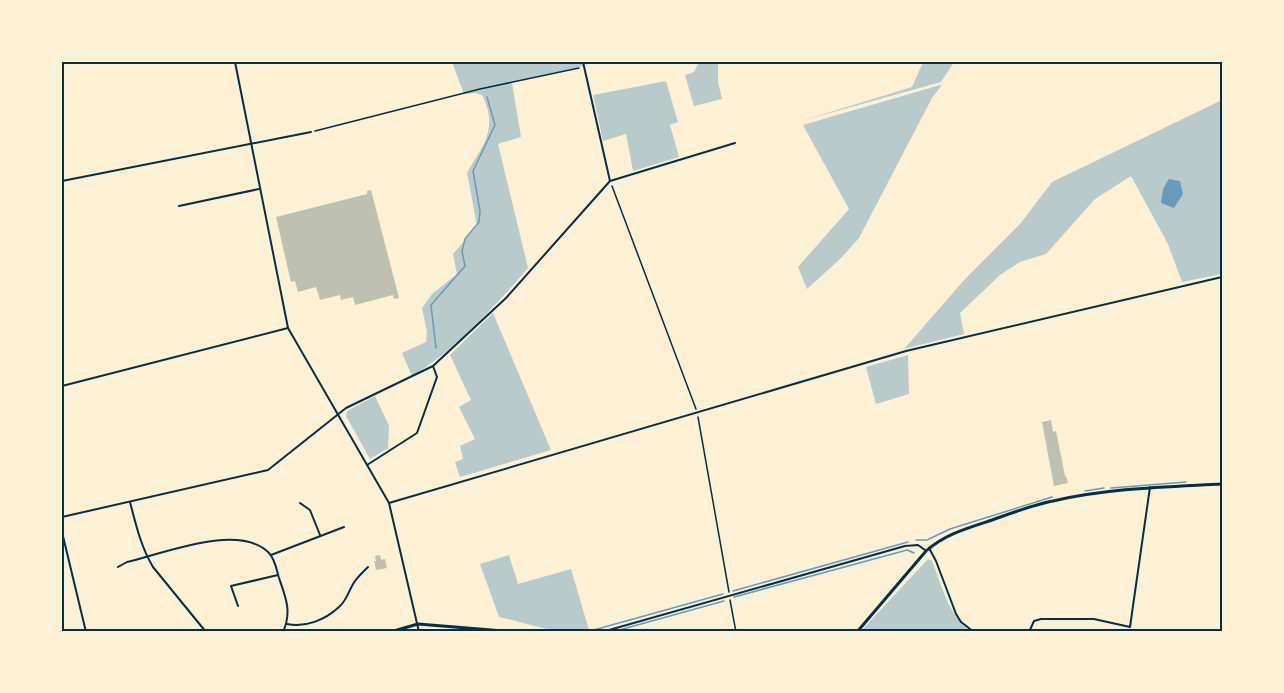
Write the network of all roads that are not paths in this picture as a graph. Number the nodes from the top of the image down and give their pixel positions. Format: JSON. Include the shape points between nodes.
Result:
{"nodes":[{"id":1,"x":235,"y":62,"type":"edge"},
{"id":2,"x":583,"y":62,"type":"edge"},
{"id":3,"x":311,"y":132,"type":"road end"},
{"id":4,"x":735,"y":143,"type":"dead end"},
{"id":5,"x":252,"y":145,"type":"junction"},
{"id":6,"x":610,"y":181,"type":"junction"},
{"id":7,"x":62,"y":182,"type":"edge"},
{"id":8,"x":260,"y":189,"type":"junction"},
{"id":9,"x":179,"y":206,"type":"dead end"},
{"id":10,"x":1222,"y":277,"type":"edge"},
{"id":11,"x":288,"y":328,"type":"junction"},
{"id":12,"x":434,"y":366,"type":"junction"},
{"id":13,"x":62,"y":386,"type":"edge"},
{"id":14,"x":337,"y":414,"type":"junction"},
{"id":15,"x":367,"y":465,"type":"junction"},
{"id":16,"x":1222,"y":484,"type":"edge"},
{"id":17,"x":1150,"y":487,"type":"junction"},
{"id":18,"x":130,"y":502,"type":"junction"},
{"id":19,"x":300,"y":503,"type":"dead end"},
{"id":20,"x":389,"y":503,"type":"junction"},
{"id":21,"x":62,"y":516,"type":"edge"},
{"id":22,"x":344,"y":527,"type":"dead end"},
{"id":23,"x":62,"y":532,"type":"edge"},
{"id":24,"x":321,"y":536,"type":"junction"},
{"id":25,"x":927,"y":550,"type":"junction"},
{"id":26,"x":271,"y":555,"type":"junction"},
{"id":27,"x":147,"y":557,"type":"junction"},
{"id":28,"x":118,"y":567,"type":"dead end"},
{"id":29,"x":368,"y":567,"type":"dead end"},
{"id":30,"x":278,"y":574,"type":"junction"},
{"id":31,"x":238,"y":606,"type":"dead end"},
{"id":32,"x":286,"y":624,"type":"junction"},
{"id":33,"x":418,"y":624,"type":"junction"},
{"id":34,"x":86,"y":632,"type":"edge"},
{"id":35,"x":206,"y":632,"type":"edge"},
{"id":36,"x":283,"y":632,"type":"edge"},
{"id":37,"x":390,"y":632,"type":"edge"},
{"id":38,"x":419,"y":632,"type":"edge"},
{"id":39,"x":517,"y":632,"type":"edge"},
{"id":40,"x":602,"y":632,"type":"edge"},
{"id":41,"x":857,"y":632,"type":"edge"},
{"id":42,"x":975,"y":632,"type":"edge"},
{"id":43,"x":1029,"y":632,"type":"edge"}],
"edges":[{"from":1,"to":5,"type":"street"},
{"from":2,"to":6,"type":"street"},
{"from":3,"to":5,"type":"street"},
{"from":4,"to":6,"type":"street"},
{"from":5,"to":7,"type":"street"},
{"from":5,"to":8,"type":"street"},
{"from":6,"to":12,"type":"street","via":[[506,298]]},
{"from":8,"to":9,"type":"street"},
{"from":8,"to":11,"type":"street"},
{"from":10,"to":20,"type":"street","via":[[906,351]]},
{"from":11,"to":13,"type":"street"},
{"from":11,"to":14,"type":"street"},
{"from":12,"to":14,"type":"street"},
{"from":12,"to":15,"type":"street","via":[[437,377],[417,433]]},
{"from":14,"to":15,"type":"street"},
{"from":14,"to":18,"type":"street","via":[[268,470]]},
{"from":15,"to":20,"type":"street"},
{"from":16,"to":17,"type":"street"},
{"from":17,"to":25,"type":"street","via":[[1051,501],[954,532]]},
{"from":17,"to":43,"type":"street","via":[[1130,627],[1094,619],[1041,619],[1034,621]]},
{"from":18,"to":21,"type":"street"},
{"from":18,"to":27,"type":"street"},
{"from":19,"to":24,"type":"street","via":[[310,510]]},
{"from":20,"to":33,"type":"street"},
{"from":22,"to":24,"type":"street"},
{"from":23,"to":34,"type":"street"},
{"from":24,"to":26,"type":"street"},
{"from":25,"to":40,"type":"street","via":[[918,545],[905,546]]},
{"from":25,"to":41,"type":"street"},
{"from":25,"to":42,"type":"street","via":[[936,561],[956,614]]},
{"from":26,"to":27,"type":"street","via":[[241,540],[208,542]]},
{"from":26,"to":30,"type":"street"},
{"from":27,"to":28,"type":"street"},
{"from":27,"to":35,"type":"street"},
{"from":29,"to":32,"type":"street","via":[[339,607],[316,622],[299,627]]},
{"from":30,"to":31,"type":"street","via":[[231,586]]},
{"from":30,"to":32,"type":"street","via":[[289,607]]},
{"from":32,"to":36,"type":"street"},
{"from":33,"to":37,"type":"street"},
{"from":33,"to":38,"type":"street"},
{"from":33,"to":39,"type":"street"}]}
